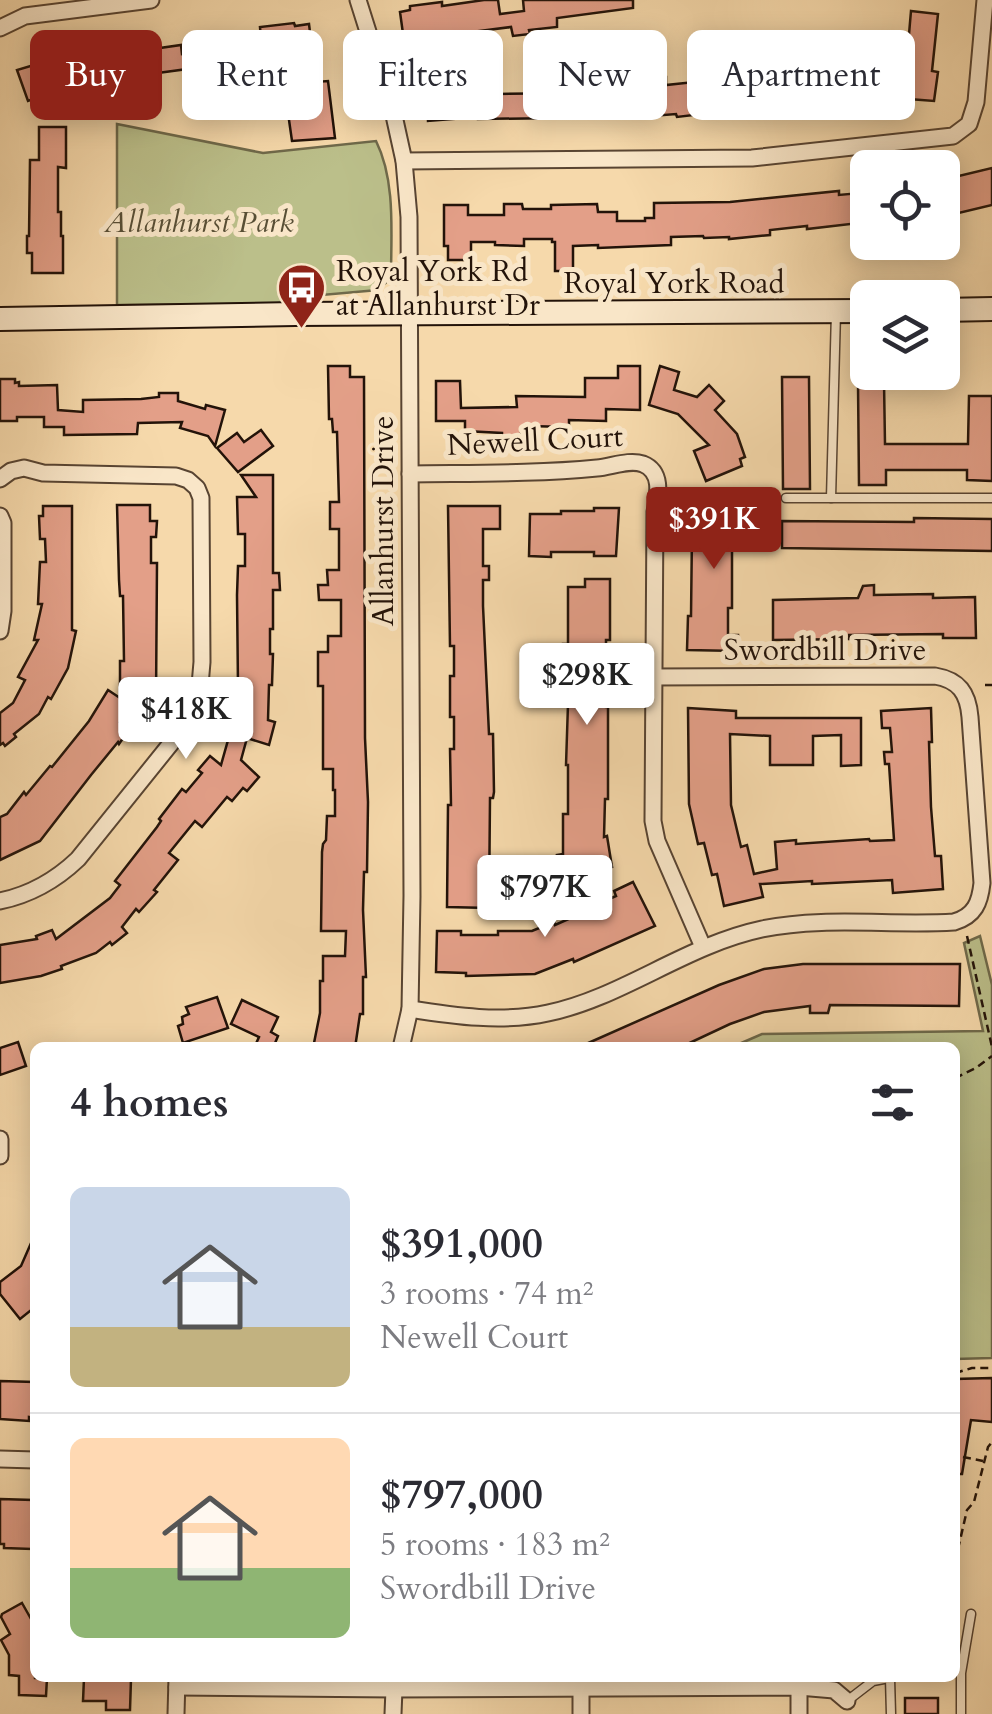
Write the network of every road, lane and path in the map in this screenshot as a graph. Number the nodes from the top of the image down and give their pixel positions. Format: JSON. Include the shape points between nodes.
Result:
{"nodes":[{"id":1,"x":150,"y":0,"type":"edge"},
{"id":2,"x":358,"y":0,"type":"edge"},
{"id":3,"x":985,"y":0,"type":"edge"},
{"id":4,"x":0,"y":28,"type":"edge"},
{"id":5,"x":404,"y":161,"type":"junction"},
{"id":6,"x":960,"y":310,"type":"edge"},
{"id":7,"x":992,"y":310,"type":"edge"},
{"id":8,"x":836,"y":312,"type":"junction"},
{"id":9,"x":850,"y":312,"type":"edge"},
{"id":10,"x":410,"y":314,"type":"junction"},
{"id":11,"x":0,"y":319,"type":"edge"},
{"id":12,"x":410,"y":474,"type":"junction"},
{"id":13,"x":0,"y":480,"type":"edge"},
{"id":14,"x":786,"y":498,"type":"dead end"},
{"id":15,"x":832,"y":498,"type":"junction"},
{"id":16,"x":992,"y":498,"type":"edge"},
{"id":17,"x":0,"y":516,"type":"edge"},
{"id":18,"x":0,"y":630,"type":"edge"},
{"id":19,"x":654,"y":678,"type":"junction"},
{"id":20,"x":985,"y":685,"type":"dead end"},
{"id":21,"x":992,"y":685,"type":"edge"},
{"id":22,"x":984,"y":803,"type":"edge"},
{"id":23,"x":0,"y":901,"type":"edge"},
{"id":24,"x":962,"y":920,"type":"junction"},
{"id":25,"x":703,"y":948,"type":"junction"},
{"id":26,"x":410,"y":1009,"type":"junction"},
{"id":27,"x":402,"y":1042,"type":"edge"},
{"id":28,"x":992,"y":1046,"type":"edge"},
{"id":29,"x":992,"y":1056,"type":"edge"},
{"id":30,"x":960,"y":1076,"type":"edge"},
{"id":31,"x":0,"y":1139,"type":"edge"},
{"id":32,"x":0,"y":1156,"type":"edge"},
{"id":33,"x":992,"y":1368,"type":"edge"},
{"id":34,"x":960,"y":1372,"type":"edge"},
{"id":35,"x":992,"y":1442,"type":"edge"},
{"id":36,"x":963,"y":1457,"type":"dead end"},
{"id":37,"x":0,"y":1459,"type":"edge"},
{"id":38,"x":30,"y":1460,"type":"edge"},
{"id":39,"x":984,"y":1461,"type":"junction"},
{"id":40,"x":960,"y":1509,"type":"edge"},
{"id":41,"x":967,"y":1510,"type":"junction"},
{"id":42,"x":960,"y":1540,"type":"edge"},
{"id":43,"x":971,"y":1614,"type":"dead end"},
{"id":44,"x":960,"y":1664,"type":"edge"},
{"id":45,"x":177,"y":1682,"type":"edge"},
{"id":46,"x":873,"y":1682,"type":"edge"},
{"id":47,"x":890,"y":1682,"type":"edge"},
{"id":48,"x":959,"y":1682,"type":"edge"},
{"id":49,"x":799,"y":1687,"type":"junction"},
{"id":50,"x":581,"y":1688,"type":"junction"},
{"id":51,"x":394,"y":1689,"type":"junction"},
{"id":52,"x":847,"y":1701,"type":"joint"},
{"id":53,"x":176,"y":1714,"type":"edge"},
{"id":54,"x":393,"y":1714,"type":"edge"},
{"id":55,"x":580,"y":1714,"type":"edge"},
{"id":56,"x":799,"y":1714,"type":"edge"},
{"id":57,"x":890,"y":1714,"type":"edge"},
{"id":58,"x":961,"y":1714,"type":"edge"}],
"edges":[{"from":1,"to":4,"type":"street","via":[[25,16]]},
{"from":2,"to":5,"type":"street","name":"Allanhurst Drive"},
{"from":3,"to":5,"type":"street","via":[[976,102],[969,124],[952,136],[732,159]]},
{"from":5,"to":10,"type":"street","name":"Allanhurst Drive"},
{"from":6,"to":7,"type":"main road"},
{"from":8,"to":9,"type":"main road","name":"Royal York Road"},
{"from":8,"to":10,"type":"main road","name":"Royal York Road"},
{"from":8,"to":15,"type":"lane"},
{"from":10,"to":11,"type":"main road","name":"Royal York Road"},
{"from":10,"to":12,"type":"street","name":"Allanhurst Drive"},
{"from":12,"to":19,"type":"street","name":"Newell Court","via":[[647,465],[658,483]]},
{"from":12,"to":26,"type":"street","name":"Allanhurst Drive"},
{"from":13,"to":23,"type":"street","via":[[24,468],[162,475],[197,488],[202,662],[199,697],[185,726],[78,859],[40,887]]},
{"from":14,"to":15,"type":"lane"},
{"from":15,"to":16,"type":"lane"},
{"from":17,"to":18,"type":"street"},
{"from":19,"to":22,"type":"street","name":"Swordbill Drive","via":[[948,678],[969,704]]},
{"from":19,"to":25,"type":"street","name":"Newell Court","via":[[653,821]]},
{"from":20,"to":21,"type":"path"},
{"from":22,"to":24,"type":"street","name":"Swordbill Drive","via":[[980,897]]},
{"from":24,"to":25,"type":"street","via":[[778,927]]},
{"from":24,"to":28,"type":"path"},
{"from":25,"to":26,"type":"street","via":[[545,1014]]},
{"from":26,"to":27,"type":"street","name":"Allanhurst Drive"},
{"from":29,"to":30,"type":"path"},
{"from":31,"to":32,"type":"street"},
{"from":33,"to":34,"type":"path"},
{"from":35,"to":39,"type":"path"},
{"from":36,"to":39,"type":"path"},
{"from":37,"to":38,"type":"street"},
{"from":39,"to":41,"type":"path"},
{"from":40,"to":41,"type":"path"},
{"from":41,"to":42,"type":"path"},
{"from":43,"to":44,"type":"lane"},
{"from":45,"to":51,"type":"street"},
{"from":45,"to":53,"type":"street"},
{"from":46,"to":52,"type":"lane"},
{"from":47,"to":57,"type":"lane"},
{"from":48,"to":58,"type":"lane"},
{"from":49,"to":50,"type":"street"},
{"from":49,"to":52,"type":"street","via":[[834,1690]]},
{"from":49,"to":56,"type":"street"},
{"from":50,"to":51,"type":"street"},
{"from":50,"to":55,"type":"street"},
{"from":51,"to":54,"type":"street"}]}
